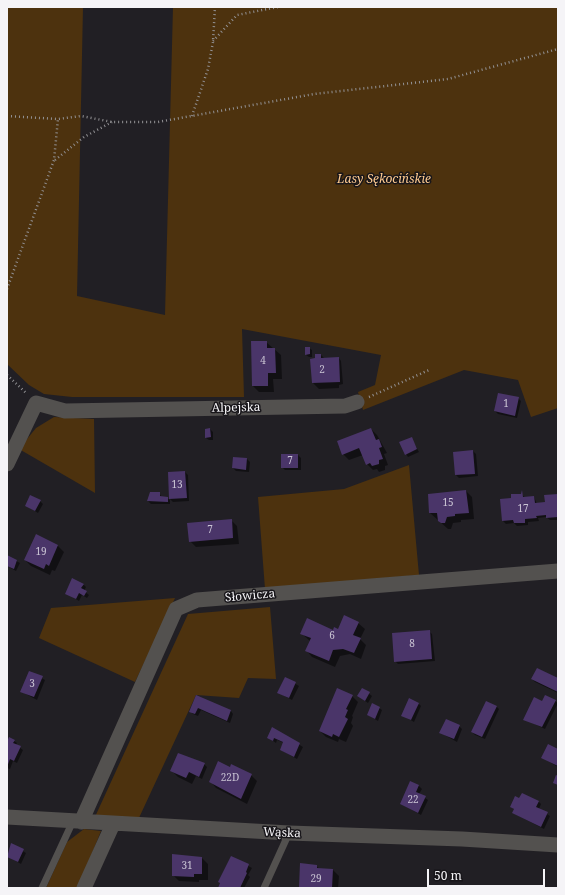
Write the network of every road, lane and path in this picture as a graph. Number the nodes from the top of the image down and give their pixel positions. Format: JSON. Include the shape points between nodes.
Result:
{"nodes":[{"id":1,"x":215,"y":7,"type":"edge"},
{"id":2,"x":278,"y":7,"type":"edge"},
{"id":3,"x":213,"y":42,"type":"junction"},
{"id":4,"x":558,"y":49,"type":"edge"},
{"id":5,"x":7,"y":116,"type":"edge"},
{"id":6,"x":192,"y":116,"type":"junction"},
{"id":7,"x":58,"y":119,"type":"junction"},
{"id":8,"x":112,"y":122,"type":"junction"},
{"id":9,"x":54,"y":160,"type":"junction"},
{"id":10,"x":7,"y":288,"type":"edge"},
{"id":11,"x":429,"y":370,"type":"dead end"},
{"id":12,"x":7,"y":375,"type":"edge"},
{"id":13,"x":357,"y":402,"type":"joint"},
{"id":14,"x":36,"y":403,"type":"junction"},
{"id":15,"x":7,"y":464,"type":"edge"},
{"id":16,"x":558,"y":571,"type":"edge"},
{"id":17,"x":7,"y":817,"type":"edge"},
{"id":18,"x":77,"y":821,"type":"junction"},
{"id":19,"x":113,"y":824,"type":"junction"},
{"id":20,"x":289,"y":833,"type":"junction"},
{"id":21,"x":558,"y":845,"type":"edge"},
{"id":22,"x":42,"y":888,"type":"edge"},
{"id":23,"x":84,"y":888,"type":"edge"},
{"id":24,"x":264,"y":888,"type":"edge"}],
"edges":[{"from":1,"to":3,"type":"path"},
{"from":2,"to":3,"type":"path","via":[[237,15]]},
{"from":3,"to":6,"type":"path","via":[[208,69]]},
{"from":4,"to":6,"type":"path","via":[[448,79],[314,94]]},
{"from":5,"to":7,"type":"path"},
{"from":6,"to":8,"type":"path","via":[[158,122]]},
{"from":7,"to":8,"type":"path","via":[[81,116]]},
{"from":7,"to":9,"type":"path"},
{"from":8,"to":9,"type":"path","via":[[84,137]]},
{"from":9,"to":10,"type":"path"},
{"from":11,"to":13,"type":"path"},
{"from":12,"to":14,"type":"path"},
{"from":13,"to":14,"type":"street","name":"Alpejska","via":[[345,406],[65,411]]},
{"from":14,"to":15,"type":"street"},
{"from":16,"to":18,"type":"street","name":"Słowicza","via":[[197,600],[176,609]]},
{"from":17,"to":18,"type":"street","name":"Wąska"},
{"from":18,"to":19,"type":"street","name":"Wąska"},
{"from":18,"to":22,"type":"lane"},
{"from":19,"to":20,"type":"street","name":"Wąska"},
{"from":19,"to":23,"type":"street"},
{"from":20,"to":21,"type":"street","name":"Wąska","via":[[462,838]]},
{"from":20,"to":24,"type":"lane"}]}
